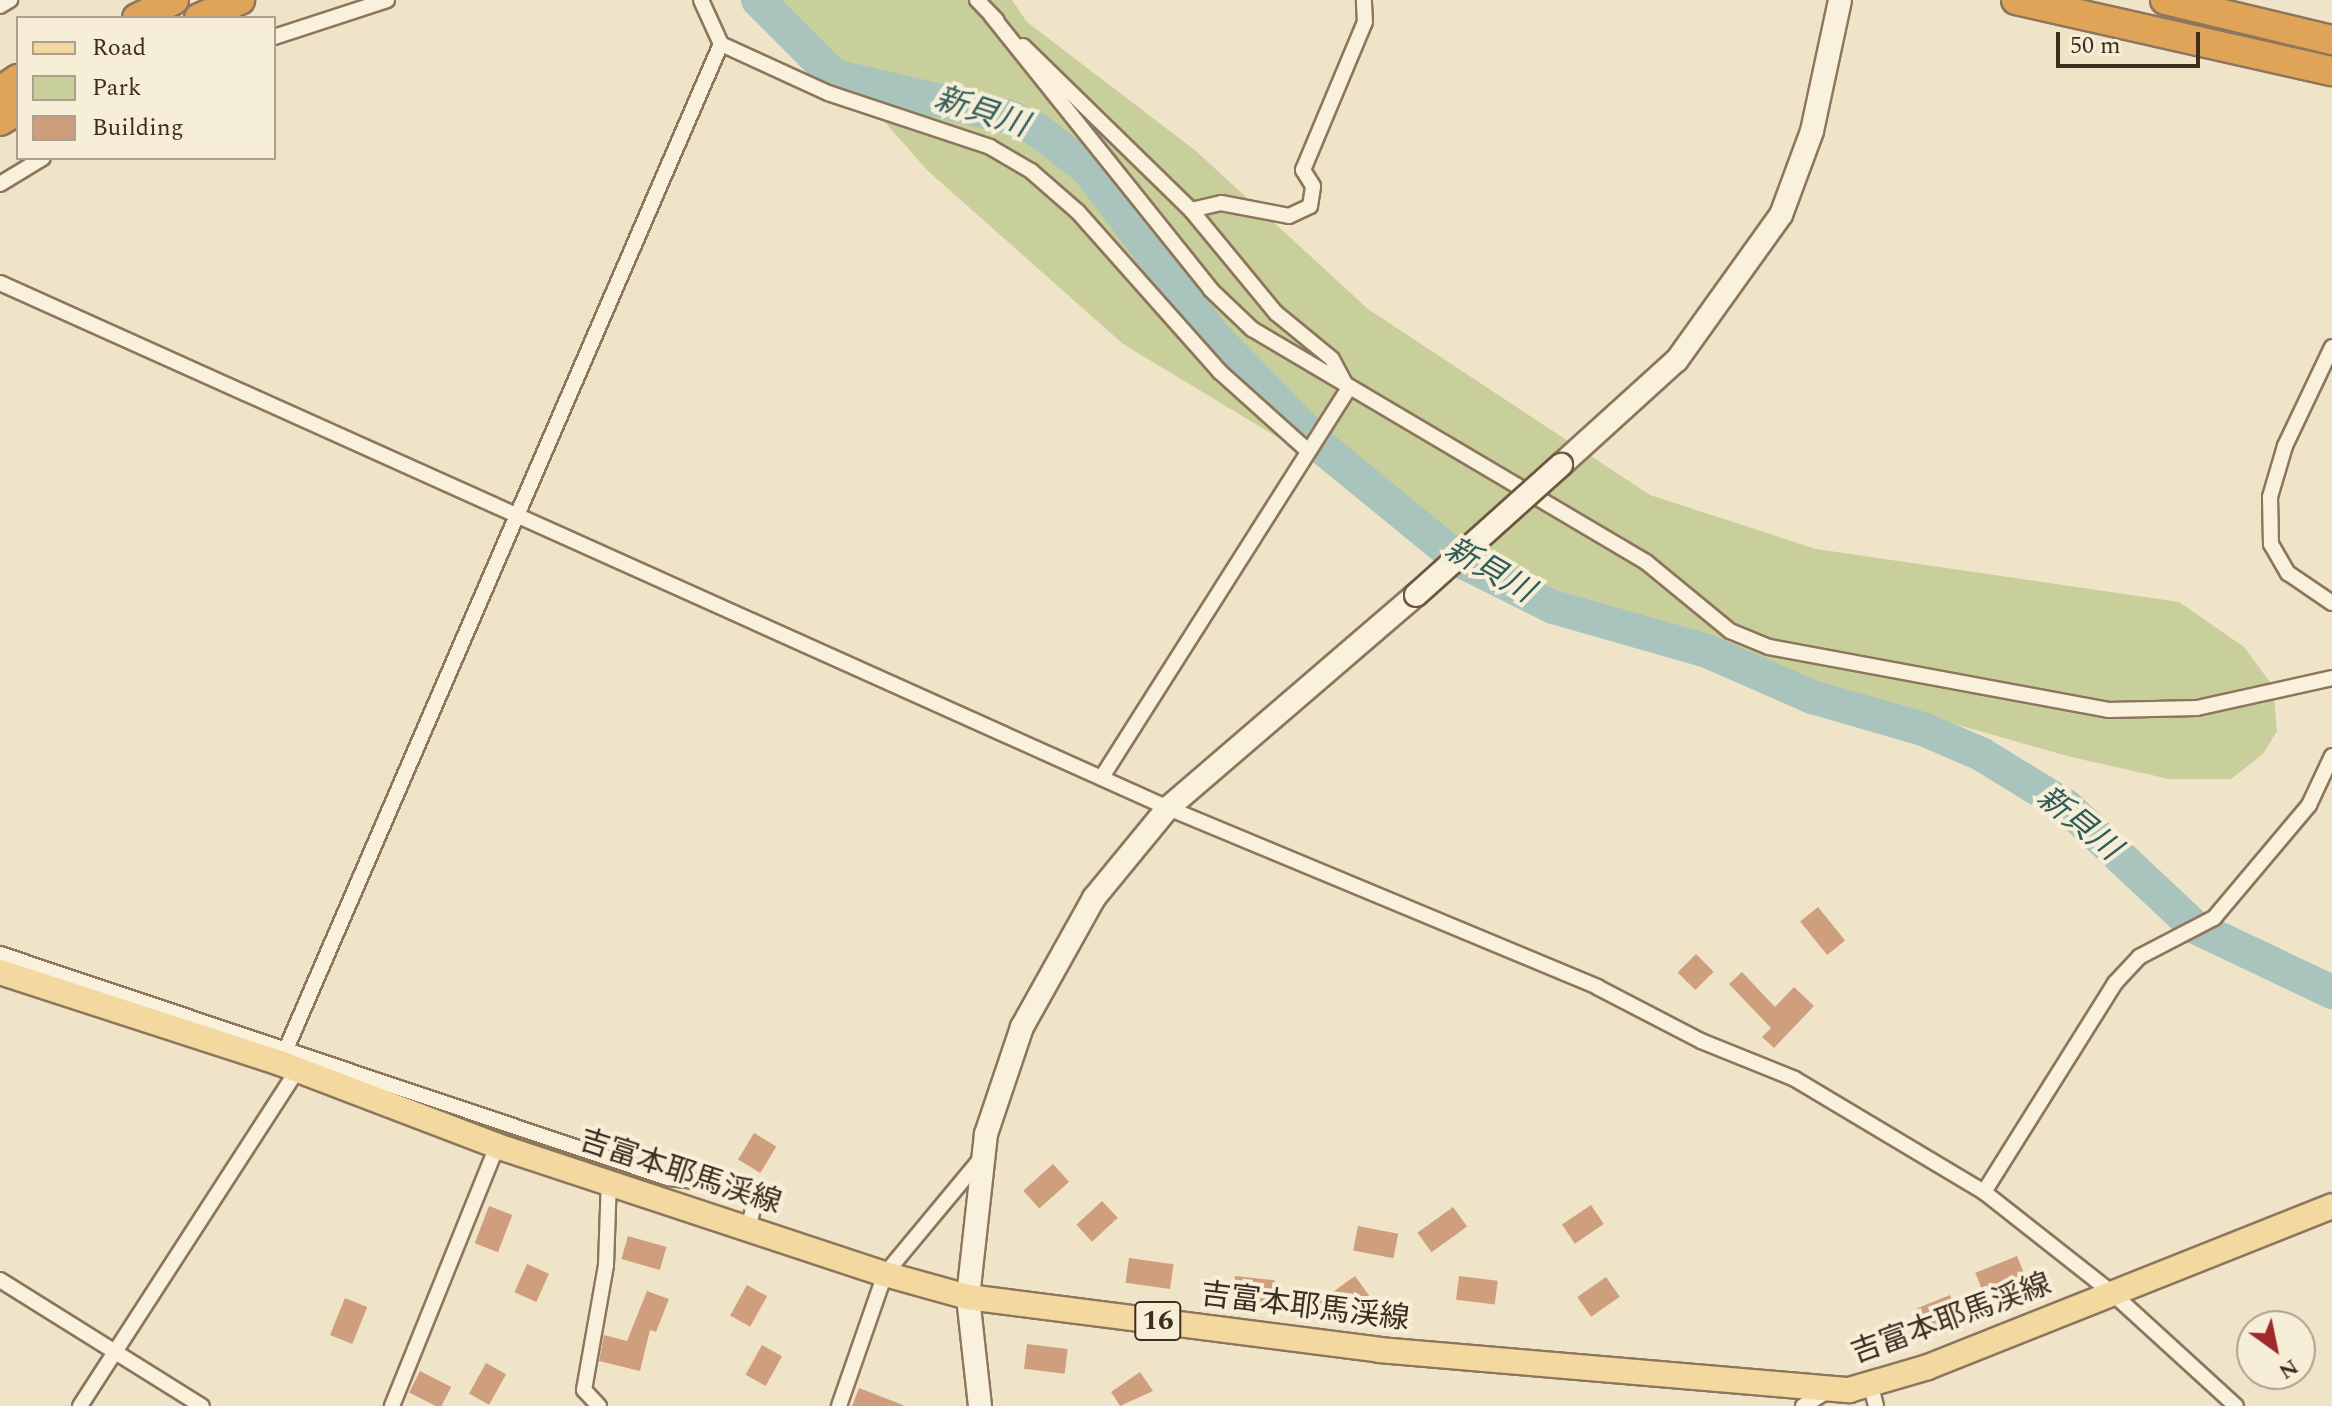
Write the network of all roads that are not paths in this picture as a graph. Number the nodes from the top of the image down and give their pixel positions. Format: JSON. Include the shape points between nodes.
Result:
{"nodes":[{"id":1,"x":10,"y":0,"type":"edge"},
{"id":2,"x":174,"y":0,"type":"edge"},
{"id":3,"x":240,"y":0,"type":"edge"},
{"id":4,"x":387,"y":0,"type":"edge"},
{"id":5,"x":701,"y":0,"type":"edge"},
{"id":6,"x":977,"y":0,"type":"edge"},
{"id":7,"x":1364,"y":0,"type":"edge"},
{"id":8,"x":1840,"y":0,"type":"edge"},
{"id":9,"x":2016,"y":0,"type":"edge"},
{"id":10,"x":2165,"y":0,"type":"edge"},
{"id":11,"x":0,"y":6,"type":"edge"},
{"id":12,"x":991,"y":15,"type":"junction"},
{"id":13,"x":141,"y":16,"type":"edge"},
{"id":14,"x":204,"y":16,"type":"edge"},
{"id":15,"x":276,"y":36,"type":"edge"},
{"id":16,"x":2332,"y":40,"type":"edge"},
{"id":17,"x":721,"y":44,"type":"junction"},
{"id":18,"x":2332,"y":71,"type":"edge"},
{"id":19,"x":40,"y":160,"type":"edge"},
{"id":20,"x":0,"y":184,"type":"edge"},
{"id":21,"x":1191,"y":210,"type":"junction"},
{"id":22,"x":0,"y":283,"type":"edge"},
{"id":23,"x":2332,"y":347,"type":"edge"},
{"id":24,"x":1348,"y":389,"type":"junction"},
{"id":25,"x":1308,"y":451,"type":"junction"},
{"id":26,"x":514,"y":518,"type":"junction"},
{"id":27,"x":2332,"y":603,"type":"edge"},
{"id":28,"x":2332,"y":678,"type":"edge"},
{"id":29,"x":2332,"y":756,"type":"edge"},
{"id":30,"x":1102,"y":777,"type":"junction"},
{"id":31,"x":1168,"y":808,"type":"junction"},
{"id":32,"x":0,"y":954,"type":"edge"},
{"id":33,"x":0,"y":972,"type":"edge"},
{"id":34,"x":288,"y":1060,"type":"junction"},
{"id":35,"x":497,"y":1146,"type":"junction"},
{"id":36,"x":984,"y":1155,"type":"junction"},
{"id":37,"x":609,"y":1181,"type":"junction"},
{"id":38,"x":665,"y":1188,"type":"junction"},
{"id":39,"x":1984,"y":1192,"type":"junction"},
{"id":40,"x":2332,"y":1206,"type":"edge"},
{"id":41,"x":748,"y":1228,"type":"junction"},
{"id":42,"x":885,"y":1274,"type":"junction"},
{"id":43,"x":0,"y":1280,"type":"edge"},
{"id":44,"x":2111,"y":1292,"type":"junction"},
{"id":45,"x":968,"y":1297,"type":"junction"},
{"id":46,"x":113,"y":1351,"type":"junction"},
{"id":47,"x":1854,"y":1396,"type":"edge"},
{"id":48,"x":80,"y":1406,"type":"edge"},
{"id":49,"x":202,"y":1406,"type":"edge"},
{"id":50,"x":392,"y":1406,"type":"edge"},
{"id":51,"x":599,"y":1406,"type":"edge"},
{"id":52,"x":839,"y":1406,"type":"edge"},
{"id":53,"x":980,"y":1406,"type":"edge"},
{"id":54,"x":1803,"y":1406,"type":"edge"},
{"id":55,"x":2236,"y":1406,"type":"edge"}],
"edges":[{"from":1,"to":11,"type":"street"},
{"from":2,"to":13,"type":"highway"},
{"from":3,"to":14,"type":"highway"},
{"from":4,"to":15,"type":"street"},
{"from":5,"to":17,"type":"street"},
{"from":6,"to":12,"type":"street"},
{"from":7,"to":21,"type":"street","via":[[1365,22],[1303,170],[1313,186],[1310,206],[1289,216],[1221,203]]},
{"from":8,"to":31,"type":"street","bridge":true,"via":[[1812,131],[1781,215],[1677,360]]},
{"from":9,"to":18,"type":"highway"},
{"from":10,"to":16,"type":"highway"},
{"from":12,"to":21,"type":"street"},
{"from":12,"to":24,"type":"street","via":[[1211,290],[1252,329]]},
{"from":17,"to":25,"type":"street","via":[[828,93],[990,147],[1031,171],[1078,212],[1220,372]]},
{"from":17,"to":26,"type":"street"},
{"from":19,"to":20,"type":"street"},
{"from":21,"to":24,"type":"street","via":[[1276,313],[1332,359]]},
{"from":22,"to":26,"type":"street"},
{"from":23,"to":27,"type":"street","via":[[2285,446],[2270,497],[2271,544],[2313,595]]},
{"from":24,"to":25,"type":"street"},
{"from":24,"to":28,"type":"street","via":[[1646,562],[1730,631],[1769,647],[2108,710],[2197,708]]},
{"from":25,"to":30,"type":"street"},
{"from":26,"to":30,"type":"street"},
{"from":26,"to":34,"type":"street"},
{"from":29,"to":39,"type":"street","via":[[2309,805],[2214,918],[2139,957],[2115,983]]},
{"from":30,"to":31,"type":"street"},
{"from":31,"to":36,"type":"street","via":[[1094,898],[1022,1027],[999,1081]]},
{"from":31,"to":39,"type":"street","via":[[1597,987],[1701,1041],[1795,1079]]},
{"from":32,"to":34,"type":"street"},
{"from":33,"to":34,"type":"main road","name":"吉富本耶馬渓線","number":"16"},
{"from":34,"to":35,"type":"main road","name":"吉富本耶馬渓線","number":"16"},
{"from":34,"to":38,"type":"street"},
{"from":34,"to":46,"type":"street"},
{"from":35,"to":37,"type":"main road","name":"吉富本耶馬渓線","number":"16"},
{"from":35,"to":50,"type":"street"},
{"from":36,"to":42,"type":"street"},
{"from":36,"to":45,"type":"street"},
{"from":37,"to":38,"type":"main road","name":"吉富本耶馬渓線","number":"16"},
{"from":37,"to":51,"type":"street","via":[[606,1265],[584,1390]]},
{"from":38,"to":41,"type":"main road","name":"吉富本耶馬渓線","number":"16"},
{"from":38,"to":41,"type":"street","via":[[757,1193]]},
{"from":39,"to":44,"type":"street"},
{"from":40,"to":44,"type":"main road","name":"吉富本耶馬渓線","number":"16"},
{"from":41,"to":42,"type":"main road","name":"吉富本耶馬渓線","number":"16"},
{"from":42,"to":45,"type":"main road","name":"吉富本耶馬渓線","number":"16"},
{"from":42,"to":52,"type":"street"},
{"from":43,"to":46,"type":"street"},
{"from":44,"to":47,"type":"main road","name":"吉富本耶馬渓線","number":"16"},
{"from":44,"to":55,"type":"street"},
{"from":45,"to":47,"type":"main road","name":"吉富本耶馬渓線","number":"16","via":[[1379,1350]]},
{"from":45,"to":53,"type":"street"},
{"from":46,"to":48,"type":"street"},
{"from":46,"to":49,"type":"street"},
{"from":47,"to":54,"type":"street"}]}
